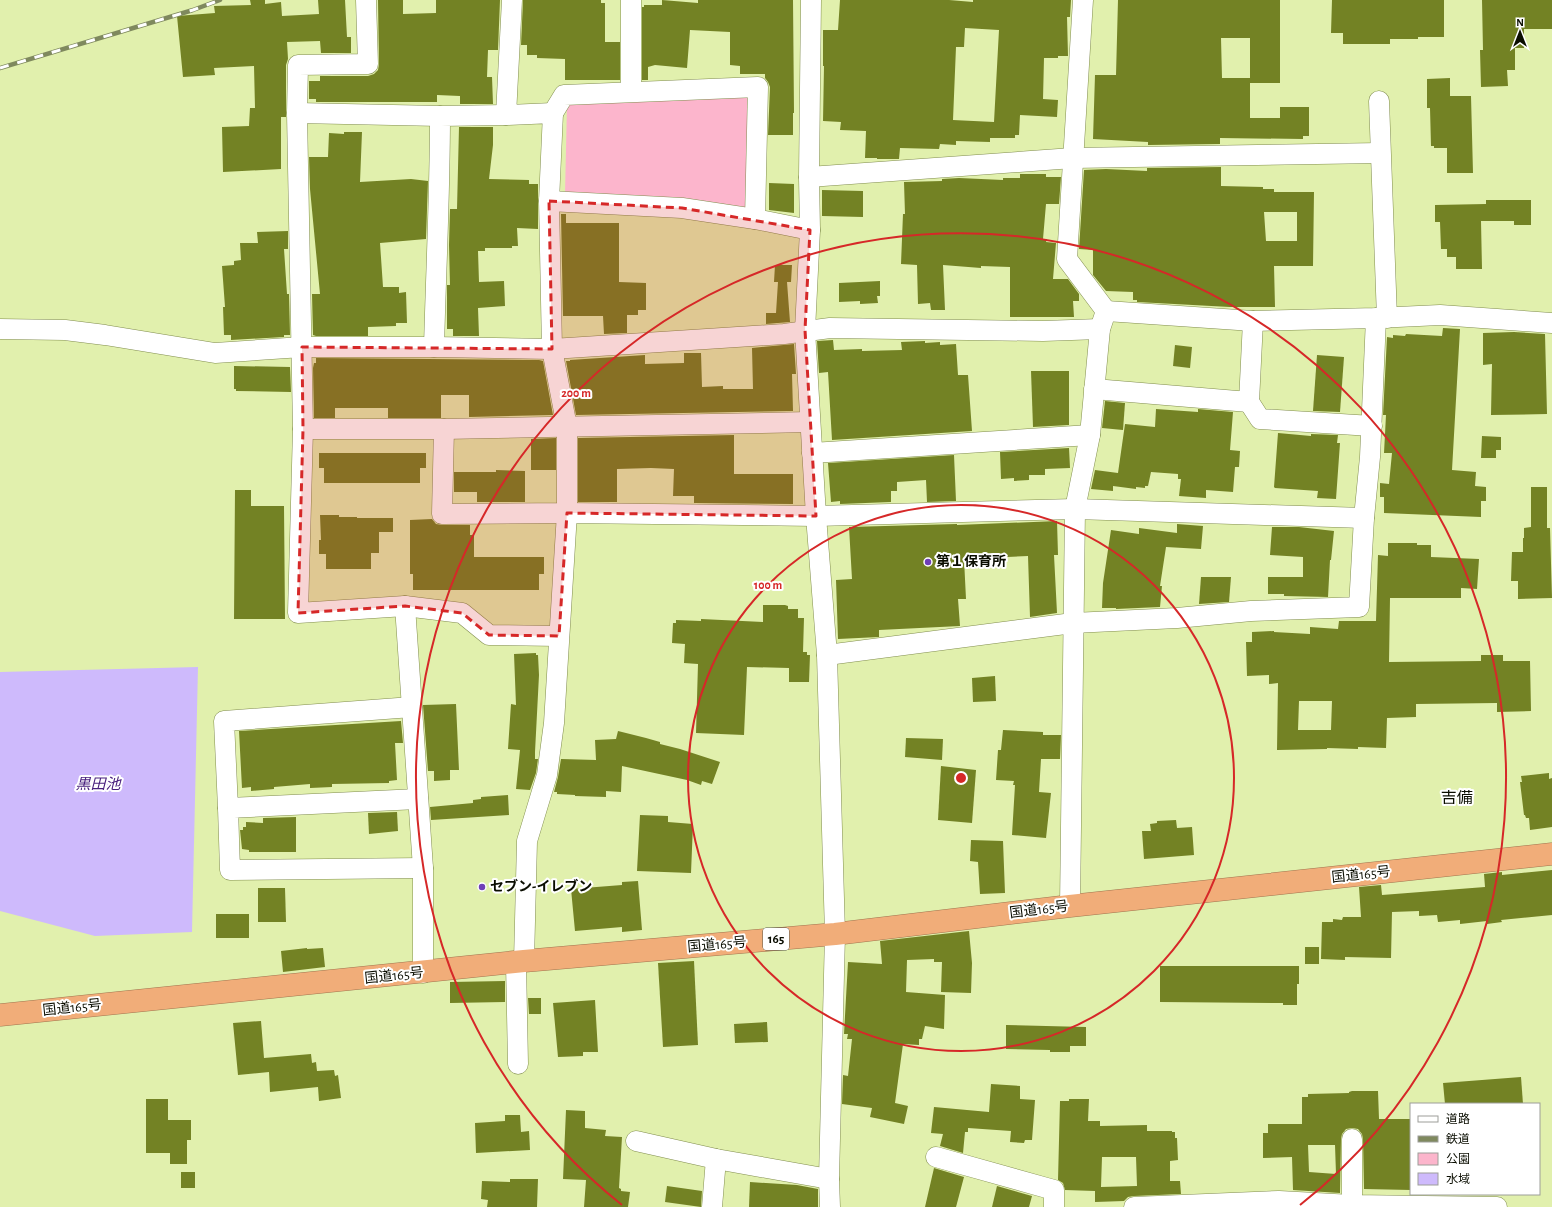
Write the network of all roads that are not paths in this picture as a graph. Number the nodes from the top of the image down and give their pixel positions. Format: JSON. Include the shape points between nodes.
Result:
{"nodes":[{"id":1,"x":366,"y":0,"type":"edge"},
{"id":2,"x":512,"y":0,"type":"edge"},
{"id":3,"x":631,"y":0,"type":"edge"},
{"id":4,"x":811,"y":0,"type":"edge"},
{"id":5,"x":1083,"y":0,"type":"edge"},
{"id":6,"x":631,"y":91,"type":"junction"},
{"id":7,"x":1379,"y":101,"type":"dead end"},
{"id":8,"x":297,"y":112,"type":"junction"},
{"id":9,"x":553,"y":113,"type":"junction"},
{"id":10,"x":506,"y":115,"type":"junction"},
{"id":11,"x":440,"y":116,"type":"junction"},
{"id":12,"x":1380,"y":153,"type":"junction"},
{"id":13,"x":1073,"y":158,"type":"junction"},
{"id":14,"x":809,"y":177,"type":"junction"},
{"id":15,"x":549,"y":201,"type":"junction"},
{"id":16,"x":755,"y":219,"type":"junction"},
{"id":17,"x":810,"y":230,"type":"junction"},
{"id":18,"x":1381,"y":318,"type":"junction"},
{"id":19,"x":1103,"y":320,"type":"junction"},
{"id":20,"x":1253,"y":321,"type":"junction"},
{"id":21,"x":1552,"y":323,"type":"edge"},
{"id":22,"x":0,"y":329,"type":"edge"},
{"id":23,"x":805,"y":330,"type":"junction"},
{"id":24,"x":434,"y":346,"type":"junction"},
{"id":25,"x":302,"y":347,"type":"junction"},
{"id":26,"x":552,"y":349,"type":"junction"},
{"id":27,"x":1094,"y":389,"type":"junction"},
{"id":28,"x":1249,"y":402,"type":"junction"},
{"id":29,"x":810,"y":422,"type":"junction"},
{"id":30,"x":1372,"y":426,"type":"junction"},
{"id":31,"x":567,"y":427,"type":"junction"},
{"id":32,"x":303,"y":429,"type":"junction"},
{"id":33,"x":444,"y":429,"type":"junction"},
{"id":34,"x":1090,"y":435,"type":"junction"},
{"id":35,"x":812,"y":453,"type":"junction"},
{"id":36,"x":1075,"y":509,"type":"junction"},
{"id":37,"x":567,"y":513,"type":"junction"},
{"id":38,"x":816,"y":516,"type":"junction"},
{"id":39,"x":1364,"y":518,"type":"junction"},
{"id":40,"x":405,"y":606,"type":"junction"},
{"id":41,"x":1073,"y":623,"type":"junction"},
{"id":42,"x":559,"y":636,"type":"junction"},
{"id":43,"x":827,"y":655,"type":"junction"},
{"id":44,"x":412,"y":707,"type":"junction"},
{"id":45,"x":418,"y":798,"type":"junction"},
{"id":46,"x":228,"y":808,"type":"junction"},
{"id":47,"x":1552,"y":854,"type":"edge"},
{"id":48,"x":423,"y":868,"type":"junction"},
{"id":49,"x":1070,"y":906,"type":"junction"},
{"id":50,"x":835,"y":934,"type":"junction"},
{"id":51,"x":520,"y":962,"type":"junction"},
{"id":52,"x":423,"y":973,"type":"junction"},
{"id":53,"x":0,"y":1015,"type":"edge"},
{"id":54,"x":518,"y":1064,"type":"dead end"},
{"id":55,"x":1352,"y":1139,"type":"dead end"},
{"id":56,"x":636,"y":1141,"type":"dead end"},
{"id":57,"x":936,"y":1157,"type":"dead end"},
{"id":58,"x":716,"y":1159,"type":"junction"},
{"id":59,"x":829,"y":1180,"type":"junction"},
{"id":60,"x":1352,"y":1205,"type":"junction"},
{"id":61,"x":712,"y":1207,"type":"edge"},
{"id":62,"x":830,"y":1207,"type":"edge"},
{"id":63,"x":1054,"y":1207,"type":"edge"},
{"id":64,"x":1134,"y":1207,"type":"edge"},
{"id":65,"x":1497,"y":1207,"type":"edge"}],
"edges":[{"from":1,"to":8,"type":"street","via":[[368,64],[298,65]]},
{"from":2,"to":10,"type":"street"},
{"from":3,"to":6,"type":"street"},
{"from":4,"to":14,"type":"street"},
{"from":5,"to":13,"type":"street"},
{"from":6,"to":9,"type":"street","via":[[564,95]]},
{"from":6,"to":16,"type":"street","via":[[758,86]]},
{"from":7,"to":12,"type":"street"},
{"from":8,"to":11,"type":"street"},
{"from":8,"to":25,"type":"street"},
{"from":9,"to":10,"type":"street"},
{"from":9,"to":15,"type":"street"},
{"from":10,"to":11,"type":"street"},
{"from":11,"to":24,"type":"street"},
{"from":12,"to":13,"type":"street"},
{"from":12,"to":18,"type":"street"},
{"from":13,"to":14,"type":"street"},
{"from":13,"to":19,"type":"street","via":[[1067,258]]},
{"from":14,"to":17,"type":"street"},
{"from":15,"to":16,"type":"street","via":[[682,208]]},
{"from":15,"to":26,"type":"street"},
{"from":16,"to":17,"type":"street"},
{"from":17,"to":23,"type":"street"},
{"from":18,"to":20,"type":"street"},
{"from":18,"to":21,"type":"street","via":[[1440,315]]},
{"from":18,"to":30,"type":"street"},
{"from":19,"to":20,"type":"street"},
{"from":19,"to":23,"type":"street","via":[[1043,331],[830,328]]},
{"from":19,"to":27,"type":"street"},
{"from":20,"to":28,"type":"street"},
{"from":22,"to":25,"type":"street","via":[[64,330],[215,354]]},
{"from":23,"to":26,"type":"street","via":[[784,334]]},
{"from":23,"to":29,"type":"street"},
{"from":24,"to":25,"type":"street"},
{"from":24,"to":26,"type":"street"},
{"from":25,"to":32,"type":"street"},
{"from":26,"to":31,"type":"street"},
{"from":27,"to":28,"type":"street"},
{"from":27,"to":34,"type":"street"},
{"from":28,"to":30,"type":"street","via":[[1260,419]]},
{"from":29,"to":31,"type":"street"},
{"from":29,"to":35,"type":"street"},
{"from":30,"to":39,"type":"street"},
{"from":31,"to":33,"type":"street"},
{"from":31,"to":37,"type":"street"},
{"from":32,"to":33,"type":"street"},
{"from":32,"to":40,"type":"street","via":[[298,613]]},
{"from":33,"to":37,"type":"street","via":[[442,514]]},
{"from":34,"to":35,"type":"street"},
{"from":34,"to":36,"type":"street"},
{"from":35,"to":38,"type":"street"},
{"from":36,"to":38,"type":"street"},
{"from":36,"to":39,"type":"street"},
{"from":36,"to":41,"type":"street"},
{"from":37,"to":38,"type":"street"},
{"from":37,"to":42,"type":"street"},
{"from":38,"to":43,"type":"street"},
{"from":39,"to":41,"type":"street","via":[[1360,607],[1251,611]]},
{"from":40,"to":42,"type":"street","via":[[462,613],[489,635]]},
{"from":40,"to":44,"type":"street"},
{"from":41,"to":43,"type":"street"},
{"from":41,"to":49,"type":"street"},
{"from":42,"to":51,"type":"street","via":[[554,723],[547,775],[526,841]]},
{"from":43,"to":50,"type":"street"},
{"from":44,"to":45,"type":"street"},
{"from":44,"to":46,"type":"street","via":[[224,721]]},
{"from":45,"to":46,"type":"street"},
{"from":45,"to":48,"type":"street"},
{"from":46,"to":48,"type":"street","via":[[230,870]]},
{"from":47,"to":49,"type":"highway","name":"国道165号","number":"165"},
{"from":48,"to":52,"type":"street"},
{"from":49,"to":50,"type":"highway","name":"国道165号","number":"165"},
{"from":50,"to":51,"type":"highway","name":"国道165号","number":"165"},
{"from":50,"to":59,"type":"street"},
{"from":51,"to":52,"type":"highway","name":"国道165号","number":"165"},
{"from":51,"to":54,"type":"street"},
{"from":52,"to":53,"type":"highway","name":"国道165号","number":"165"},
{"from":55,"to":60,"type":"street"},
{"from":56,"to":58,"type":"street"},
{"from":57,"to":63,"type":"street","via":[[1054,1190]]},
{"from":58,"to":59,"type":"street"},
{"from":58,"to":61,"type":"street"},
{"from":59,"to":62,"type":"street"},
{"from":60,"to":64,"type":"street","via":[[1279,1201]]},
{"from":60,"to":65,"type":"street"}]}
